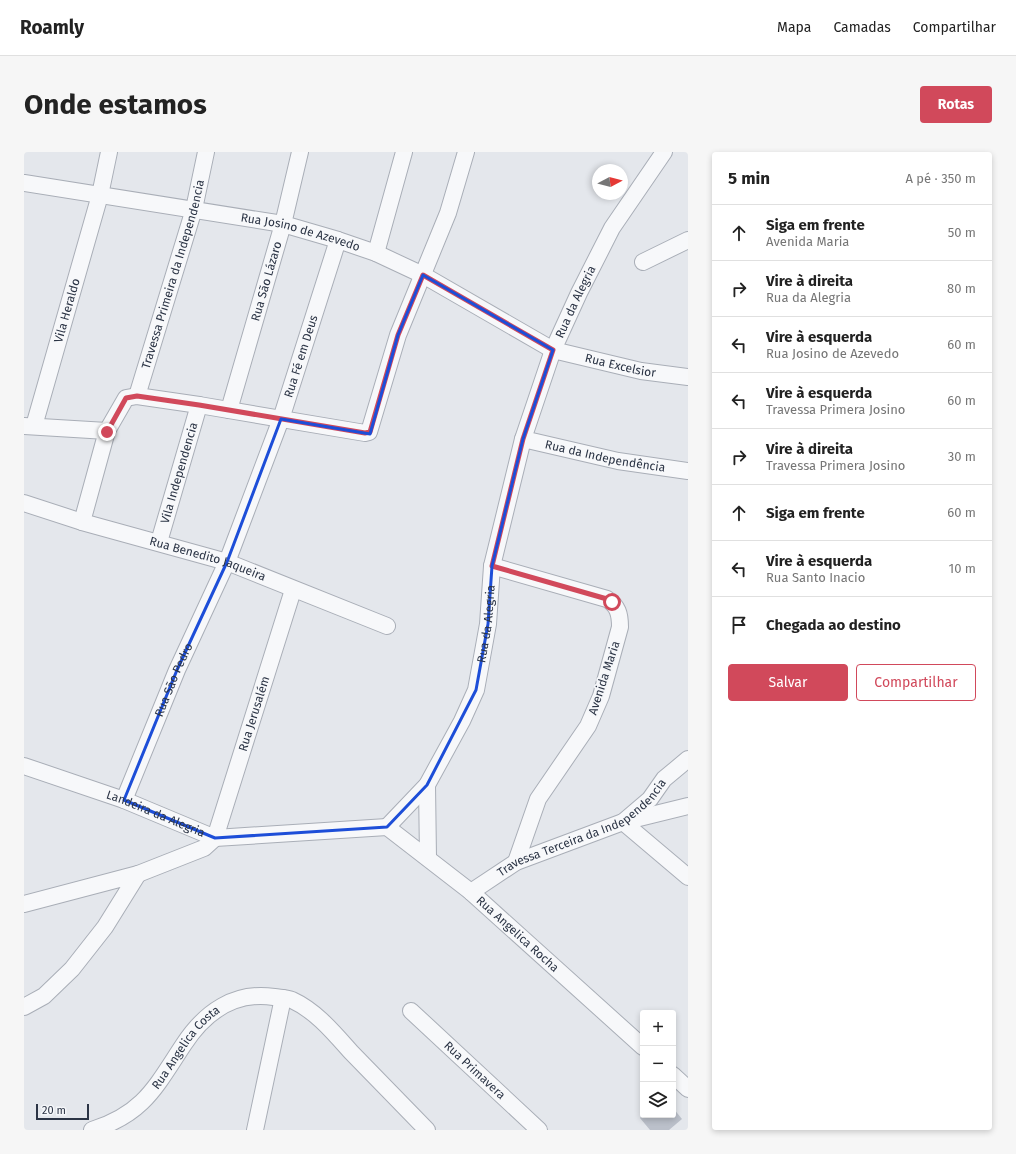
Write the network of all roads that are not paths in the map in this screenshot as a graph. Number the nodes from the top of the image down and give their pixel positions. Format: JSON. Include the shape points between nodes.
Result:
{"nodes":[{"id":1,"x":109,"y":152,"type":"edge"},
{"id":2,"x":206,"y":152,"type":"edge"},
{"id":3,"x":300,"y":152,"type":"edge"},
{"id":4,"x":404,"y":152,"type":"edge"},
{"id":5,"x":466,"y":152,"type":"edge"},
{"id":6,"x":664,"y":152,"type":"edge"},
{"id":7,"x":24,"y":183,"type":"edge"},
{"id":8,"x":100,"y":195,"type":"junction"},
{"id":9,"x":194,"y":209,"type":"junction"},
{"id":10,"x":284,"y":224,"type":"junction"},
{"id":11,"x":338,"y":240,"type":"junction"},
{"id":12,"x":688,"y":240,"type":"edge"},
{"id":13,"x":376,"y":253,"type":"junction"},
{"id":14,"x":643,"y":262,"type":"dead end"},
{"id":15,"x":423,"y":275,"type":"junction"},
{"id":16,"x":553,"y":350,"type":"junction"},
{"id":17,"x":688,"y":377,"type":"edge"},
{"id":18,"x":131,"y":397,"type":"junction"},
{"id":19,"x":199,"y":405,"type":"junction"},
{"id":20,"x":229,"y":410,"type":"junction"},
{"id":21,"x":281,"y":419,"type":"junction"},
{"id":22,"x":29,"y":426,"type":"edge"},
{"id":23,"x":107,"y":432,"type":"junction"},
{"id":24,"x":523,"y":439,"type":"junction"},
{"id":25,"x":688,"y":471,"type":"edge"},
{"id":26,"x":24,"y":504,"type":"edge"},
{"id":27,"x":82,"y":522,"type":"junction"},
{"id":28,"x":158,"y":542,"type":"junction"},
{"id":29,"x":227,"y":562,"type":"junction"},
{"id":30,"x":492,"y":566,"type":"junction"},
{"id":31,"x":293,"y":590,"type":"junction"},
{"id":32,"x":387,"y":626,"type":"dead end"},
{"id":33,"x":688,"y":759,"type":"edge"},
{"id":34,"x":24,"y":766,"type":"edge"},
{"id":35,"x":427,"y":785,"type":"junction"},
{"id":36,"x":124,"y":800,"type":"junction"},
{"id":37,"x":688,"y":806,"type":"edge"},
{"id":38,"x":624,"y":822,"type":"junction"},
{"id":39,"x":387,"y":827,"type":"junction"},
{"id":40,"x":215,"y":838,"type":"junction"},
{"id":41,"x":428,"y":858,"type":"junction"},
{"id":42,"x":516,"y":862,"type":"junction"},
{"id":43,"x":138,"y":874,"type":"junction"},
{"id":44,"x":688,"y":877,"type":"edge"},
{"id":45,"x":471,"y":892,"type":"junction"},
{"id":46,"x":24,"y":904,"type":"edge"},
{"id":47,"x":288,"y":999,"type":"junction"},
{"id":48,"x":24,"y":1007,"type":"edge"},
{"id":49,"x":411,"y":1011,"type":"dead end"},
{"id":50,"x":641,"y":1046,"type":"edge"},
{"id":51,"x":676,"y":1078,"type":"edge"},
{"id":52,"x":688,"y":1089,"type":"edge"},
{"id":53,"x":92,"y":1130,"type":"edge"},
{"id":54,"x":255,"y":1130,"type":"edge"},
{"id":55,"x":427,"y":1130,"type":"edge"},
{"id":56,"x":539,"y":1130,"type":"edge"}],
"edges":[{"from":1,"to":8,"type":"street","name":"Vila Heraldo"},
{"from":2,"to":9,"type":"street","name":"Travessa Primeira da Independencia"},
{"from":3,"to":10,"type":"street","name":"Rua São Lázaro"},
{"from":4,"to":13,"type":"street"},
{"from":5,"to":15,"type":"street","via":[[448,213]]},
{"from":6,"to":16,"type":"street","name":"Rua da Alegria","via":[[612,228]]},
{"from":7,"to":8,"type":"street","name":"Rua Josino de Azevedo"},
{"from":8,"to":9,"type":"street","name":"Rua Josino de Azevedo"},
{"from":8,"to":22,"type":"street","name":"Vila Heraldo"},
{"from":9,"to":10,"type":"street","name":"Rua Josino de Azevedo"},
{"from":9,"to":18,"type":"street","name":"Travessa Primeira da Independencia"},
{"from":10,"to":11,"type":"street","name":"Rua Josino de Azevedo"},
{"from":10,"to":20,"type":"street","name":"Rua São Lázaro"},
{"from":11,"to":13,"type":"street","name":"Rua Josino de Azevedo"},
{"from":11,"to":21,"type":"street","name":"Rua Fé em Deus"},
{"from":12,"to":14,"type":"street"},
{"from":13,"to":15,"type":"street","name":"Rua Josino de Azevedo"},
{"from":15,"to":16,"type":"street","name":"Rua Josino de Azevedo"},
{"from":15,"to":21,"type":"street","via":[[398,335],[370,432]]},
{"from":16,"to":17,"type":"street","name":"Rua Excelsior","via":[[641,371]]},
{"from":16,"to":24,"type":"street","name":"Rua da Alegria"},
{"from":18,"to":19,"type":"street"},
{"from":18,"to":23,"type":"street","name":"Travessa Primeira da Independencia"},
{"from":19,"to":20,"type":"street"},
{"from":19,"to":28,"type":"street","name":"Vila Independencia"},
{"from":20,"to":21,"type":"street"},
{"from":21,"to":29,"type":"street","name":"Rua Fé em Deus"},
{"from":22,"to":23,"type":"street"},
{"from":23,"to":27,"type":"street","name":"Travessa Primeira da Independencia"},
{"from":24,"to":25,"type":"street","name":"Rua da Independência","via":[[618,461]]},
{"from":24,"to":30,"type":"street","name":"Rua da Alegria"},
{"from":26,"to":27,"type":"street","name":"Rua Benedito Jaqueira"},
{"from":27,"to":28,"type":"street","name":"Rua Benedito Jaqueira"},
{"from":28,"to":29,"type":"street","name":"Rua Benedito Jaqueira"},
{"from":29,"to":31,"type":"street","name":"Rua Benedito Jaqueira"},
{"from":29,"to":36,"type":"street","name":"Rua São Pedro","via":[[177,670]]},
{"from":30,"to":35,"type":"street","name":"Rua da Alegria","via":[[486,635],[476,690]]},
{"from":30,"to":42,"type":"street","name":"Avenida Maria","via":[[607,599],[617,606],[620,617],[620,627],[601,696],[588,726],[538,799]]},
{"from":31,"to":32,"type":"street","name":"Rua Benedito Jaqueira"},
{"from":31,"to":40,"type":"street","name":"Rua Jerusalém"},
{"from":33,"to":38,"type":"street","name":"Travessa Terceira da Independencia","via":[[664,779],[650,799]]},
{"from":34,"to":36,"type":"street","name":"Landeira da Alegria"},
{"from":35,"to":39,"type":"street","name":"Rua da Alegria"},
{"from":35,"to":41,"type":"street","name":"Rua da Alegria"},
{"from":36,"to":40,"type":"street","name":"Landeira da Alegria"},
{"from":37,"to":38,"type":"street"},
{"from":38,"to":42,"type":"street","name":"Travessa Terceira da Independencia"},
{"from":38,"to":44,"type":"street"},
{"from":39,"to":40,"type":"street","name":"Landeira da Alegria"},
{"from":39,"to":41,"type":"street","name":"Rua Angelica Rocha"},
{"from":40,"to":43,"type":"street","via":[[204,848]]},
{"from":41,"to":45,"type":"street","name":"Rua Angelica Rocha"},
{"from":42,"to":45,"type":"street","name":"Travessa Terceira da Independencia"},
{"from":43,"to":46,"type":"street"},
{"from":43,"to":48,"type":"street","via":[[105,927],[72,969],[44,996]]},
{"from":45,"to":50,"type":"street","name":"Rua Angelica Rocha"},
{"from":47,"to":53,"type":"street","name":"Rua Angelica Costa","via":[[262,995],[232,1001],[207,1015],[189,1035],[157,1086],[138,1106],[112,1124]]},
{"from":47,"to":54,"type":"street"},
{"from":47,"to":55,"type":"street","via":[[317,1016]]},
{"from":49,"to":56,"type":"street","name":"Rua Primavera"},
{"from":51,"to":52,"type":"street"}]}
